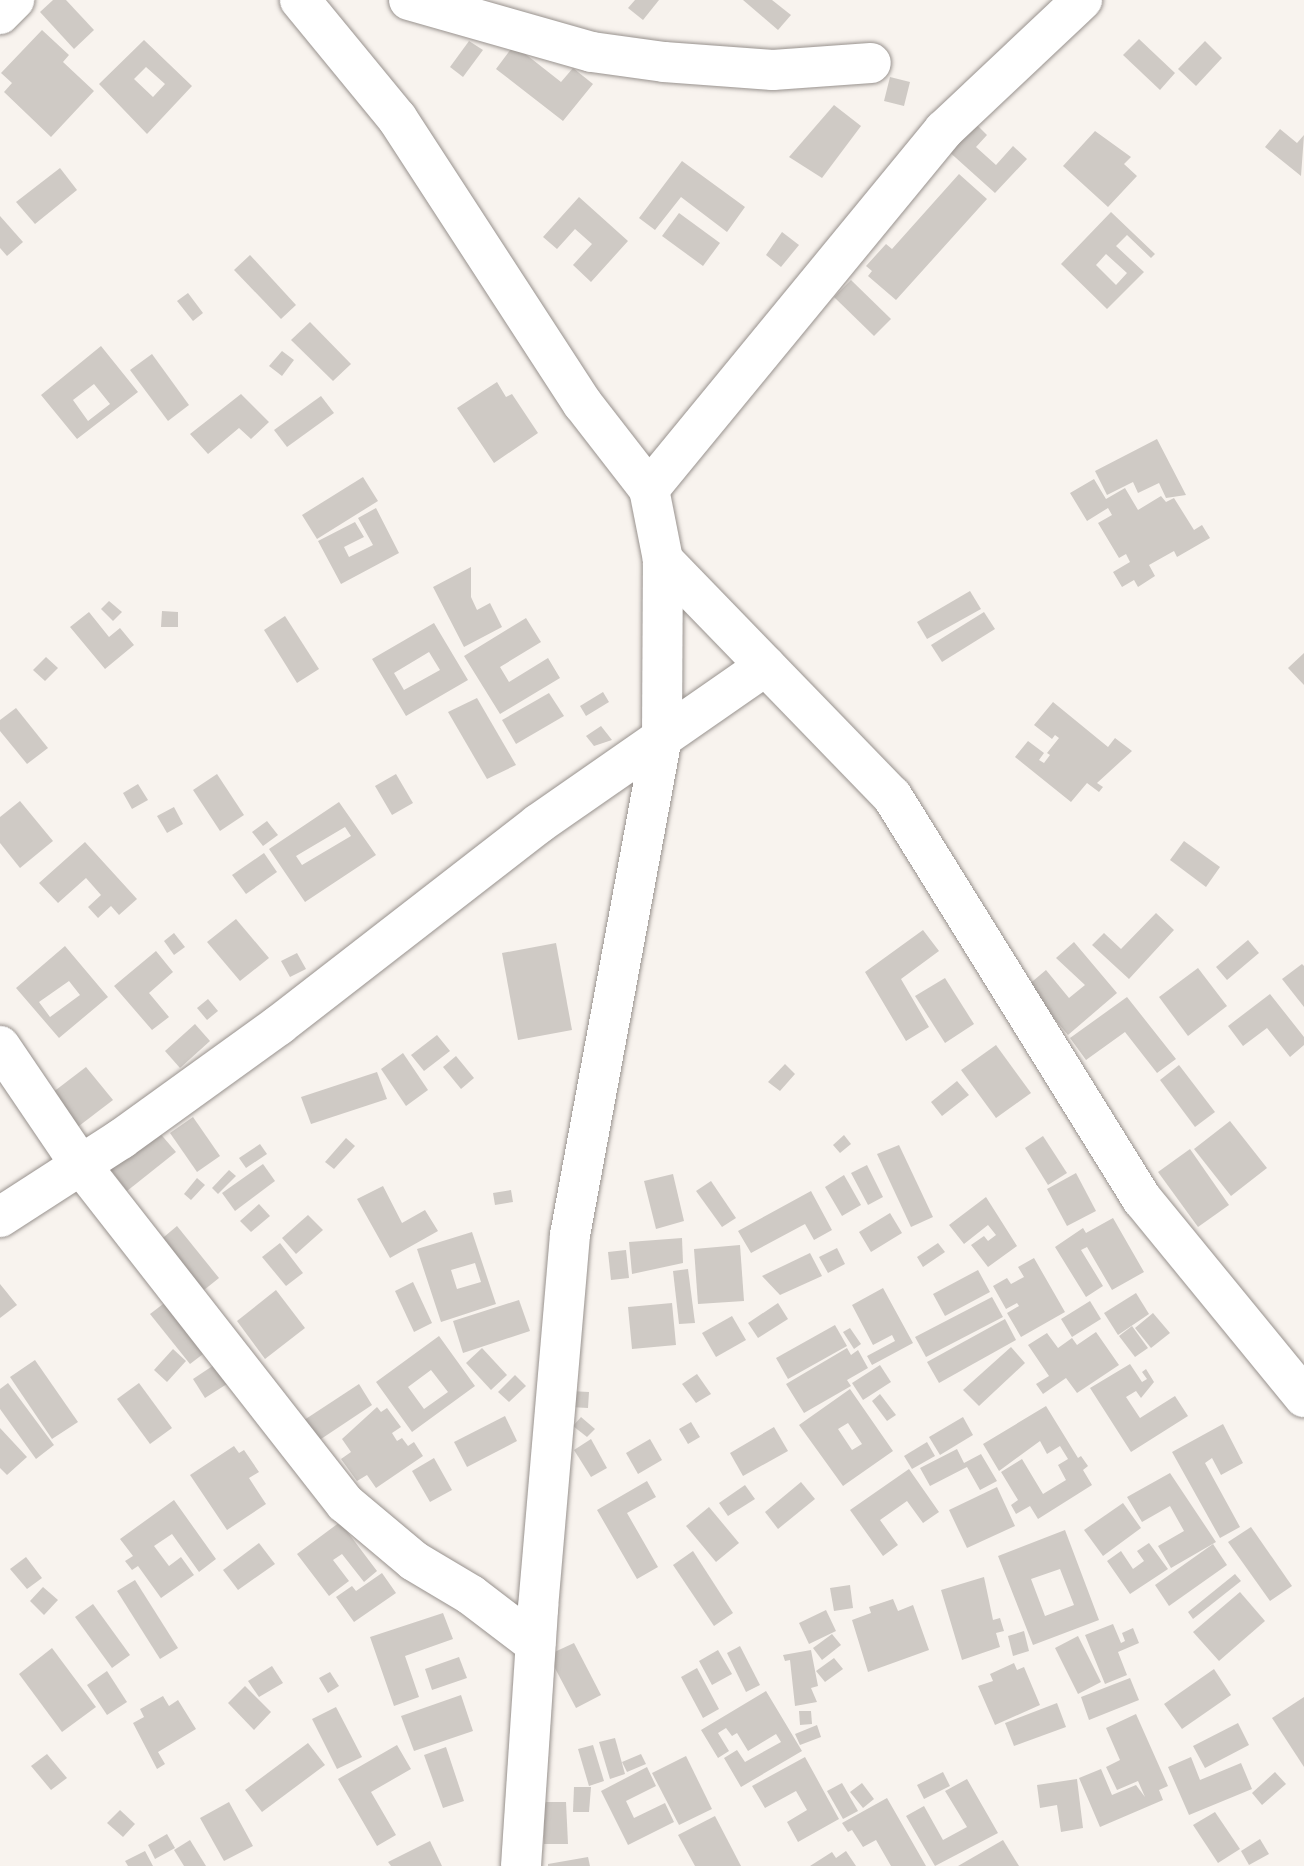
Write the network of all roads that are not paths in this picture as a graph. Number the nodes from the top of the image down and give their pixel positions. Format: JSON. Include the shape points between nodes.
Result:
{"nodes":[{"id":1,"x":14,"y":0,"type":"edge"},
{"id":2,"x":300,"y":0,"type":"edge"},
{"id":3,"x":409,"y":0,"type":"edge"},
{"id":4,"x":1082,"y":0,"type":"edge"},
{"id":5,"x":0,"y":14,"type":"edge"},
{"id":6,"x":872,"y":63,"type":"dead end"},
{"id":7,"x":649,"y":488,"type":"junction"},
{"id":8,"x":663,"y":560,"type":"junction"},
{"id":9,"x":765,"y":666,"type":"junction"},
{"id":10,"x":662,"y":737,"type":"junction"},
{"id":11,"x":0,"y":1046,"type":"edge"},
{"id":12,"x":80,"y":1164,"type":"junction"},
{"id":13,"x":0,"y":1217,"type":"edge"},
{"id":14,"x":1304,"y":1397,"type":"edge"},
{"id":15,"x":535,"y":1644,"type":"junction"},
{"id":16,"x":522,"y":1866,"type":"edge"}],
"edges":[{"from":1,"to":5,"type":"street"},
{"from":2,"to":7,"type":"street","via":[[397,118],[583,404]]},
{"from":3,"to":6,"type":"street","via":[[592,52],[664,62],[773,70]]},
{"from":4,"to":7,"type":"street","via":[[944,130]]},
{"from":7,"to":8,"type":"street"},
{"from":8,"to":9,"type":"street"},
{"from":8,"to":10,"type":"street"},
{"from":9,"to":10,"type":"street"},
{"from":9,"to":14,"type":"street","via":[[892,796],[1142,1199]]},
{"from":10,"to":12,"type":"street","via":[[538,824],[278,1026]]},
{"from":10,"to":15,"type":"street","via":[[570,1235]]},
{"from":11,"to":12,"type":"street"},
{"from":12,"to":13,"type":"street"},
{"from":12,"to":15,"type":"street","via":[[345,1503],[414,1561]]},
{"from":15,"to":16,"type":"street"}]}
